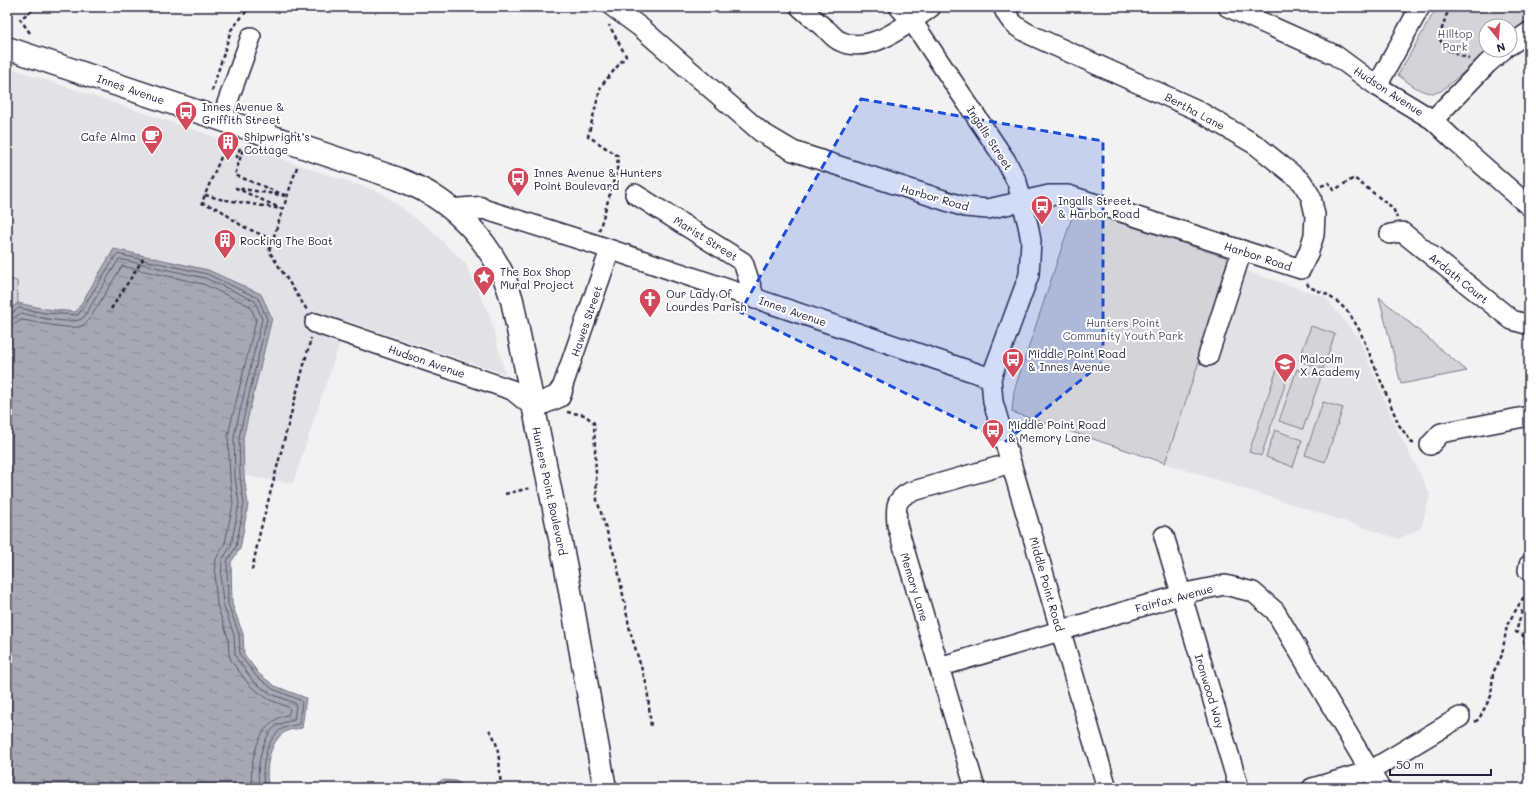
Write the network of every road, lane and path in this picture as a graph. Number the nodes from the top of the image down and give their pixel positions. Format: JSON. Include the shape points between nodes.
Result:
{"nodes":[{"id":1,"x":38,"y":7,"type":"edge"},
{"id":2,"x":250,"y":7,"type":"edge"},
{"id":3,"x":614,"y":7,"type":"edge"},
{"id":4,"x":800,"y":7,"type":"edge"},
{"id":5,"x":899,"y":7,"type":"edge"},
{"id":6,"x":931,"y":7,"type":"edge"},
{"id":7,"x":1003,"y":7,"type":"edge"},
{"id":8,"x":1228,"y":7,"type":"edge"},
{"id":9,"x":1451,"y":7,"type":"edge"},
{"id":10,"x":1416,"y":8,"type":"edge"},
{"id":11,"x":912,"y":21,"type":"junction"},
{"id":12,"x":1529,"y":32,"type":"edge"},
{"id":13,"x":30,"y":33,"type":"dead end"},
{"id":14,"x":251,"y":37,"type":"dead end"},
{"id":15,"x":1518,"y":40,"type":"edge"},
{"id":16,"x":7,"y":48,"type":"edge"},
{"id":17,"x":1494,"y":58,"type":"edge"},
{"id":18,"x":1479,"y":72,"type":"junction"},
{"id":19,"x":1377,"y":86,"type":"junction"},
{"id":20,"x":212,"y":91,"type":"dead end"},
{"id":21,"x":221,"y":120,"type":"junction"},
{"id":22,"x":1433,"y":120,"type":"junction"},
{"id":23,"x":226,"y":144,"type":"dead end"},
{"id":24,"x":236,"y":156,"type":"dead end"},
{"id":25,"x":297,"y":167,"type":"dead end"},
{"id":26,"x":1309,"y":192,"type":"junction"},
{"id":27,"x":636,"y":194,"type":"dead end"},
{"id":28,"x":204,"y":195,"type":"junction"},
{"id":29,"x":287,"y":196,"type":"junction"},
{"id":30,"x":1022,"y":201,"type":"junction"},
{"id":31,"x":1529,"y":206,"type":"edge"},
{"id":32,"x":480,"y":208,"type":"joint"},
{"id":33,"x":282,"y":209,"type":"junction"},
{"id":34,"x":454,"y":210,"type":"junction"},
{"id":35,"x":1396,"y":233,"type":"joint"},
{"id":36,"x":273,"y":240,"type":"junction"},
{"id":37,"x":602,"y":247,"type":"junction"},
{"id":38,"x":1242,"y":250,"type":"junction"},
{"id":39,"x":145,"y":256,"type":"dead end"},
{"id":40,"x":1301,"y":270,"type":"junction"},
{"id":41,"x":755,"y":298,"type":"junction"},
{"id":42,"x":111,"y":309,"type":"dead end"},
{"id":43,"x":315,"y":323,"type":"junction"},
{"id":44,"x":1529,"y":325,"type":"edge"},
{"id":45,"x":1208,"y":356,"type":"dead end"},
{"id":46,"x":992,"y":378,"type":"junction"},
{"id":47,"x":564,"y":401,"type":"junction"},
{"id":48,"x":533,"y":407,"type":"junction"},
{"id":49,"x":1529,"y":416,"type":"edge"},
{"id":50,"x":1430,"y":444,"type":"joint"},
{"id":51,"x":1011,"y":463,"type":"junction"},
{"id":52,"x":530,"y":488,"type":"dead end"},
{"id":53,"x":504,"y":494,"type":"dead end"},
{"id":54,"x":1164,"y":536,"type":"dead end"},
{"id":55,"x":1529,"y":565,"type":"edge"},
{"id":56,"x":252,"y":570,"type":"dead end"},
{"id":57,"x":1529,"y":571,"type":"edge"},
{"id":58,"x":1529,"y":588,"type":"edge"},
{"id":59,"x":1181,"y":594,"type":"junction"},
{"id":60,"x":1529,"y":609,"type":"edge"},
{"id":61,"x":1061,"y":631,"type":"junction"},
{"id":62,"x":1529,"y":662,"type":"edge"},
{"id":63,"x":939,"y":667,"type":"junction"},
{"id":64,"x":1460,"y":717,"type":"joint"},
{"id":65,"x":651,"y":726,"type":"dead end"},
{"id":66,"x":489,"y":730,"type":"dead end"},
{"id":67,"x":1370,"y":771,"type":"junction"},
{"id":68,"x":501,"y":788,"type":"edge"},
{"id":69,"x":606,"y":788,"type":"edge"},
{"id":70,"x":975,"y":788,"type":"edge"},
{"id":71,"x":1107,"y":788,"type":"edge"},
{"id":72,"x":1239,"y":788,"type":"edge"},
{"id":73,"x":1312,"y":788,"type":"edge"},
{"id":74,"x":1380,"y":788,"type":"edge"}],
"edges":[{"from":1,"to":13,"type":"path","via":[[20,19]]},
{"from":2,"to":20,"type":"path","via":[[231,30]]},
{"from":3,"to":30,"type":"street","name":"Harbor Road","via":[[761,132],[792,151],[965,208],[988,209]]},
{"from":3,"to":37,"type":"path","via":[[606,19],[626,56],[601,86],[588,136],[618,156]]},
{"from":4,"to":11,"type":"street","via":[[840,41],[855,46],[883,38]]},
{"from":5,"to":11,"type":"street","name":"Ingalls Street"},
{"from":6,"to":11,"type":"street"},
{"from":7,"to":26,"type":"street","name":"Bertha Lane","via":[[1009,19],[1021,30],[1195,109],[1256,145],[1302,182]]},
{"from":8,"to":19,"type":"street","name":"Hudson Avenue","via":[[1335,55]]},
{"from":9,"to":18,"type":"path","via":[[1439,38],[1446,49],[1470,60]]},
{"from":10,"to":19,"type":"street"},
{"from":11,"to":30,"type":"street","name":"Ingalls Street","via":[[1006,161],[1017,182]]},
{"from":12,"to":15,"type":"street"},
{"from":14,"to":21,"type":"street"},
{"from":16,"to":21,"type":"main road","name":"Innes Avenue"},
{"from":17,"to":18,"type":"street"},
{"from":18,"to":22,"type":"street"},
{"from":19,"to":22,"type":"street","name":"Hudson Avenue"},
{"from":21,"to":34,"type":"main road","name":"Innes Avenue","via":[[396,178],[431,194]]},
{"from":22,"to":31,"type":"street","name":"Hudson Avenue"},
{"from":23,"to":28,"type":"path"},
{"from":24,"to":29,"type":"path","via":[[242,149],[235,174]]},
{"from":25,"to":29,"type":"path"},
{"from":26,"to":35,"type":"path","via":[[1329,183],[1334,190],[1354,178],[1393,208]]},
{"from":26,"to":40,"type":"street","name":"Bertha Lane","via":[[1315,215],[1314,235]]},
{"from":27,"to":41,"type":"street","name":"Marist Street","via":[[744,262]]},
{"from":28,"to":33,"type":"path","via":[[220,200]]},
{"from":28,"to":36,"type":"path","via":[[202,203],[219,209],[242,226]]},
{"from":29,"to":33,"type":"path"},
{"from":29,"to":33,"type":"path","via":[[236,188]]},
{"from":30,"to":38,"type":"street","name":"Harbor Road","via":[[1049,195],[1068,195]]},
{"from":30,"to":46,"type":"street","name":"Ingalls Street","via":[[1031,241],[1029,275]]},
{"from":32,"to":34,"type":"main road"},
{"from":32,"to":37,"type":"street","name":"Innes Avenue"},
{"from":33,"to":36,"type":"path"},
{"from":34,"to":48,"type":"main road","name":"Hunters Point Boulevard","via":[[486,246],[502,272],[512,300]]},
{"from":35,"to":44,"type":"street","name":"Ardath Court","via":[[1512,320]]},
{"from":36,"to":43,"type":"path","via":[[269,251]]},
{"from":37,"to":41,"type":"street","name":"Innes Avenue"},
{"from":37,"to":47,"type":"street","name":"Hawes Street"},
{"from":38,"to":40,"type":"street","name":"Harbor Road"},
{"from":38,"to":45,"type":"street"},
{"from":39,"to":42,"type":"path"},
{"from":40,"to":50,"type":"path","via":[[1309,287],[1326,294],[1349,313],[1360,331],[1399,425],[1412,443]]},
{"from":41,"to":46,"type":"street","name":"Innes Avenue"},
{"from":43,"to":48,"type":"street","name":"Hudson Avenue","via":[[512,390]]},
{"from":43,"to":56,"type":"path"},
{"from":46,"to":51,"type":"street","name":"Middle Point Road","via":[[993,402]]},
{"from":47,"to":48,"type":"main road","via":[[559,396]]},
{"from":47,"to":65,"type":"path","via":[[594,423],[597,500],[617,564],[630,631],[646,686]]},
{"from":48,"to":69,"type":"main road","name":"Hunters Point Boulevard","via":[[566,568]]},
{"from":49,"to":50,"type":"street","via":[[1441,433]]},
{"from":51,"to":61,"type":"street","name":"Middle Point Road"},
{"from":51,"to":63,"type":"street","name":"Memory Lane","via":[[910,492],[901,496],[897,503],[897,524]]},
{"from":52,"to":53,"type":"path"},
{"from":54,"to":59,"type":"street","name":"Ironwood Way"},
{"from":55,"to":57,"type":"street"},
{"from":58,"to":64,"type":"path","via":[[1507,625],[1502,655],[1493,673],[1491,696],[1479,719],[1472,724]]},
{"from":59,"to":61,"type":"street","name":"Fairfax Avenue"},
{"from":59,"to":67,"type":"street","name":"Fairfax Avenue","via":[[1225,585],[1253,592],[1275,611]]},
{"from":59,"to":72,"type":"street","name":"Ironwood Way"},
{"from":60,"to":62,"type":"path","via":[[1522,611],[1516,632],[1523,635]]},
{"from":61,"to":63,"type":"street","name":"Fairfax Avenue"},
{"from":61,"to":71,"type":"street","name":"Middle Point Road"},
{"from":63,"to":70,"type":"street","name":"Memory Lane"},
{"from":64,"to":67,"type":"street"},
{"from":66,"to":68,"type":"path","via":[[497,743]]},
{"from":67,"to":73,"type":"street"},
{"from":67,"to":74,"type":"street","name":"Fairfax Avenue"}]}
